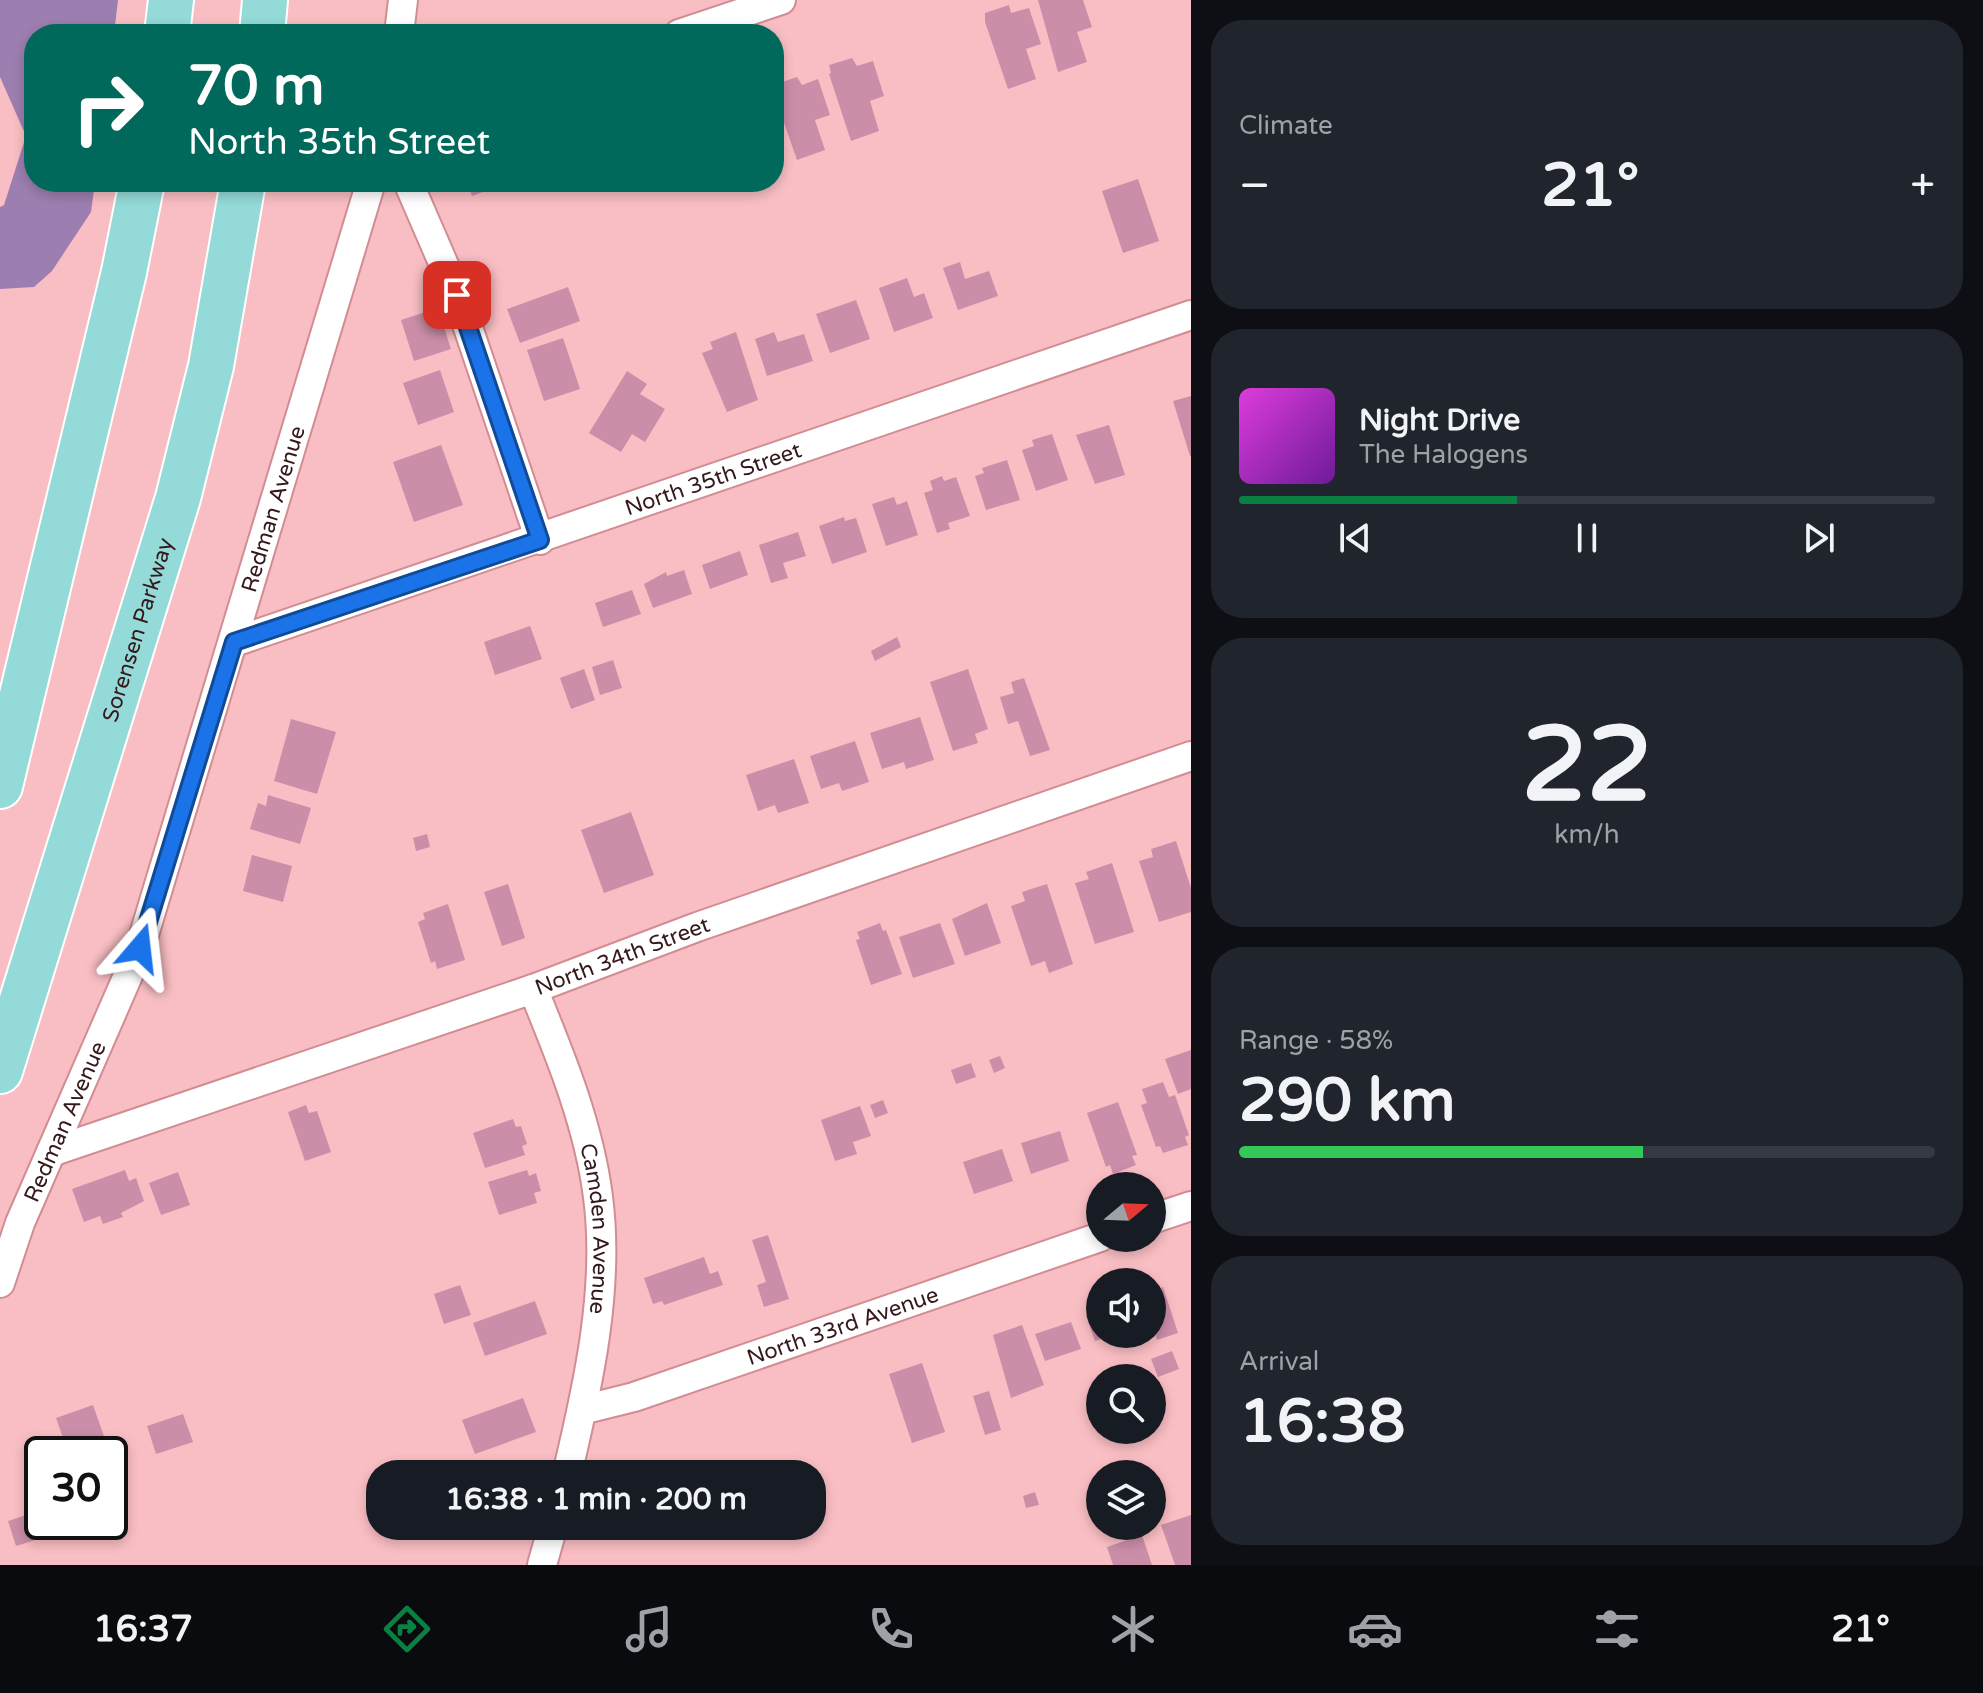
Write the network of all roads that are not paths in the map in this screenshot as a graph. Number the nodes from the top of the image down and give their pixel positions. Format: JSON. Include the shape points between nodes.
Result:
{"nodes":[{"id":1,"x":171,"y":0,"type":"edge"},
{"id":2,"x":265,"y":0,"type":"edge"},
{"id":3,"x":403,"y":0,"type":"edge"},
{"id":4,"x":781,"y":0,"type":"edge"},
{"id":5,"x":168,"y":24,"type":"edge"},
{"id":6,"x":263,"y":24,"type":"edge"},
{"id":7,"x":400,"y":24,"type":"edge"},
{"id":8,"x":709,"y":24,"type":"edge"},
{"id":9,"x":140,"y":192,"type":"edge"},
{"id":10,"x":241,"y":192,"type":"edge"},
{"id":11,"x":368,"y":192,"type":"edge"},
{"id":12,"x":412,"y":192,"type":"edge"},
{"id":13,"x":1191,"y":315,"type":"edge"},
{"id":14,"x":540,"y":540,"type":"junction"},
{"id":15,"x":234,"y":642,"type":"junction"},
{"id":16,"x":1191,"y":756,"type":"edge"},
{"id":17,"x":0,"y":786,"type":"edge"},
{"id":18,"x":533,"y":989,"type":"junction"},
{"id":19,"x":0,"y":1071,"type":"edge"},
{"id":20,"x":51,"y":1152,"type":"junction"},
{"id":21,"x":1191,"y":1206,"type":"edge"},
{"id":22,"x":1166,"y":1214,"type":"edge"},
{"id":23,"x":1086,"y":1242,"type":"edge"},
{"id":24,"x":0,"y":1283,"type":"edge"},
{"id":25,"x":582,"y":1410,"type":"junction"},
{"id":26,"x":570,"y":1460,"type":"edge"},
{"id":27,"x":549,"y":1540,"type":"edge"},
{"id":28,"x":542,"y":1565,"type":"edge"}],
"edges":[{"from":1,"to":5,"type":"main road"},
{"from":2,"to":6,"type":"main road"},
{"from":3,"to":7,"type":"street"},
{"from":4,"to":8,"type":"street"},
{"from":9,"to":17,"type":"main road"},
{"from":10,"to":19,"type":"main road","name":"Sorensen Parkway","via":[[211,366],[178,498]]},
{"from":11,"to":15,"type":"street","name":"Redman Avenue"},
{"from":12,"to":14,"type":"street","via":[[457,295]]},
{"from":13,"to":14,"type":"street","name":"North 35th Street"},
{"from":14,"to":15,"type":"street","name":"North 35th Street"},
{"from":15,"to":20,"type":"street","name":"Redman Avenue","via":[[140,948]]},
{"from":16,"to":18,"type":"street","name":"North 34th Street"},
{"from":18,"to":20,"type":"street","name":"North 34th Street"},
{"from":18,"to":25,"type":"street","name":"Camden Avenue","via":[[583,1125],[598,1199],[599,1297]]},
{"from":20,"to":24,"type":"street","name":"Redman Avenue"},
{"from":21,"to":22,"type":"street"},
{"from":23,"to":25,"type":"street","name":"North 33rd Avenue","via":[[634,1397]]},
{"from":25,"to":26,"type":"street","name":"Camden Avenue"},
{"from":27,"to":28,"type":"street"}]}
